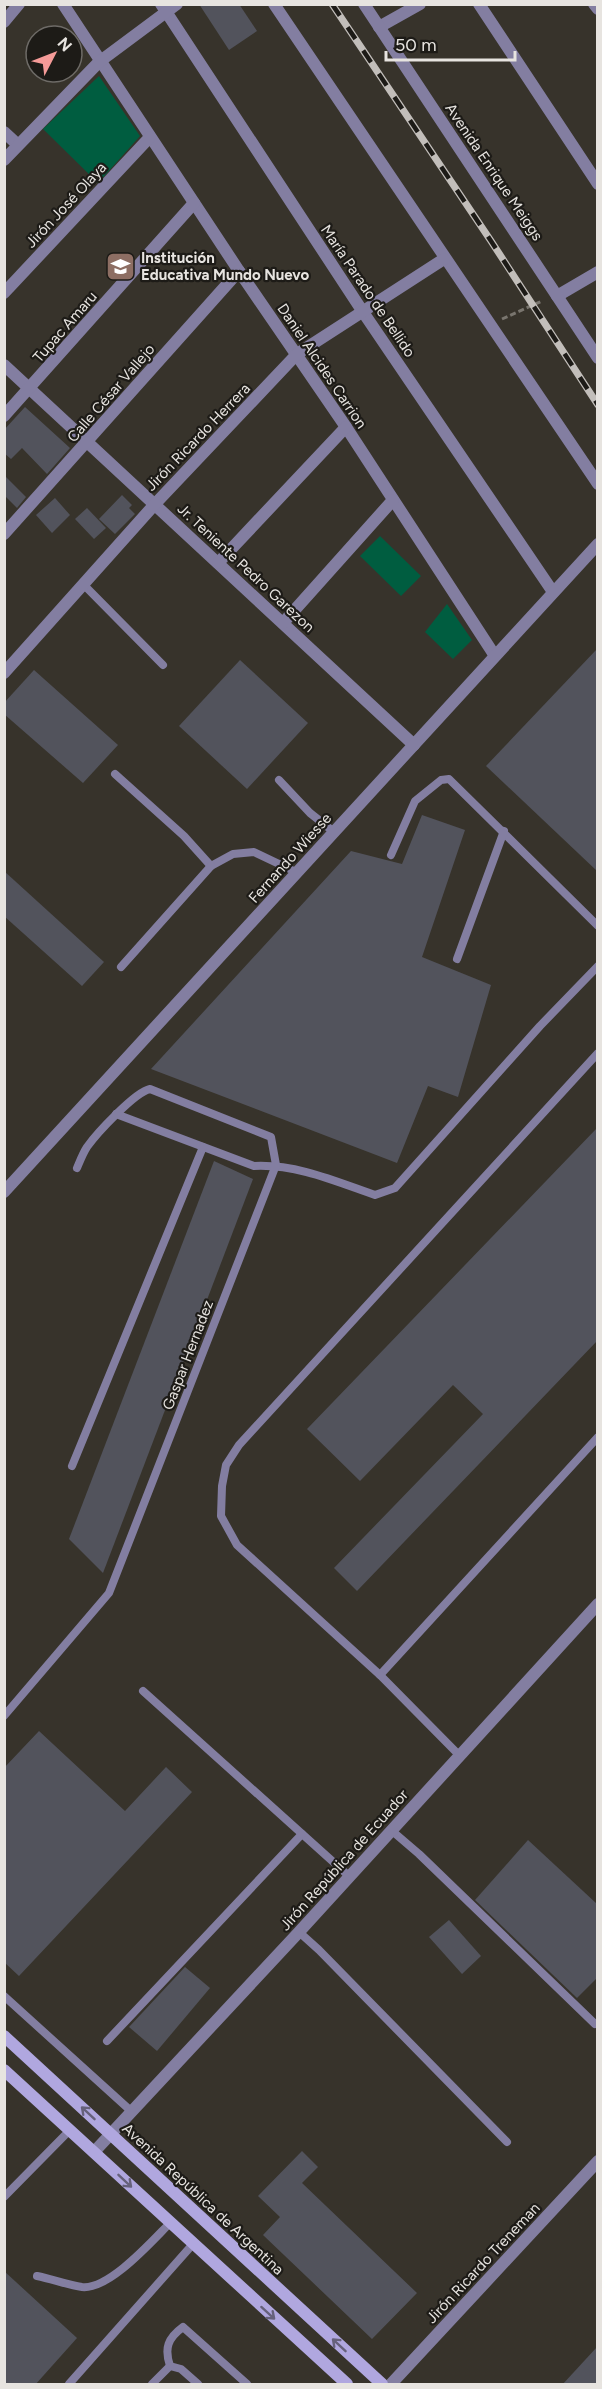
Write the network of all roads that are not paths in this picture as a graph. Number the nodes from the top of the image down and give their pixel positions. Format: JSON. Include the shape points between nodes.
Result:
{"nodes":[{"id":1,"x":20,"y":4,"type":"edge"},
{"id":2,"x":63,"y":4,"type":"edge"},
{"id":3,"x":274,"y":4,"type":"edge"},
{"id":4,"x":364,"y":4,"type":"edge"},
{"id":5,"x":420,"y":4,"type":"edge"},
{"id":6,"x":479,"y":4,"type":"edge"},
{"id":7,"x":594,"y":4,"type":"edge"},
{"id":8,"x":168,"y":7,"type":"edge"},
{"id":9,"x":597,"y":9,"type":"edge"},
{"id":10,"x":4,"y":22,"type":"edge"},
{"id":11,"x":379,"y":27,"type":"junction"},
{"id":12,"x":99,"y":62,"type":"junction"},
{"id":13,"x":4,"y":132,"type":"edge"},
{"id":14,"x":150,"y":137,"type":"junction"},
{"id":15,"x":18,"y":145,"type":"junction"},
{"id":16,"x":4,"y":160,"type":"edge"},
{"id":17,"x":597,"y":184,"type":"edge"},
{"id":18,"x":194,"y":203,"type":"junction"},
{"id":19,"x":444,"y":258,"type":"junction"},
{"id":20,"x":239,"y":271,"type":"junction"},
{"id":21,"x":597,"y":272,"type":"edge"},
{"id":22,"x":4,"y":293,"type":"edge"},
{"id":23,"x":557,"y":296,"type":"junction"},
{"id":24,"x":363,"y":312,"type":"junction"},
{"id":25,"x":297,"y":354,"type":"junction"},
{"id":26,"x":597,"y":358,"type":"edge"},
{"id":27,"x":4,"y":365,"type":"edge"},
{"id":28,"x":30,"y":389,"type":"junction"},
{"id":29,"x":4,"y":416,"type":"edge"},
{"id":30,"x":346,"y":427,"type":"junction"},
{"id":31,"x":88,"y":442,"type":"junction"},
{"id":32,"x":597,"y":484,"type":"edge"},
{"id":33,"x":393,"y":500,"type":"junction"},
{"id":34,"x":155,"y":504,"type":"junction"},
{"id":35,"x":4,"y":534,"type":"edge"},
{"id":36,"x":597,"y":543,"type":"edge"},
{"id":37,"x":218,"y":562,"type":"junction"},
{"id":38,"x":83,"y":585,"type":"junction"},
{"id":39,"x":553,"y":592,"type":"junction"},
{"id":40,"x":283,"y":623,"type":"junction"},
{"id":41,"x":495,"y":656,"type":"junction"},
{"id":42,"x":163,"y":665,"type":"dead end"},
{"id":43,"x":4,"y":673,"type":"edge"},
{"id":44,"x":414,"y":745,"type":"junction"},
{"id":45,"x":115,"y":774,"type":"dead end"},
{"id":46,"x":279,"y":780,"type":"dead end"},
{"id":47,"x":504,"y":831,"type":"junction"},
{"id":48,"x":334,"y":832,"type":"junction"},
{"id":49,"x":391,"y":855,"type":"dead end"},
{"id":50,"x":211,"y":866,"type":"junction"},
{"id":51,"x":297,"y":873,"type":"junction"},
{"id":52,"x":597,"y":926,"type":"edge"},
{"id":53,"x":457,"y":959,"type":"dead end"},
{"id":54,"x":597,"y":966,"type":"edge"},
{"id":55,"x":121,"y":967,"type":"dead end"},
{"id":56,"x":597,"y":1053,"type":"edge"},
{"id":57,"x":116,"y":1114,"type":"junction"},
{"id":58,"x":203,"y":1147,"type":"junction"},
{"id":59,"x":276,"y":1165,"type":"junction"},
{"id":60,"x":77,"y":1168,"type":"dead end"},
{"id":61,"x":4,"y":1192,"type":"edge"},
{"id":62,"x":597,"y":1437,"type":"edge"},
{"id":63,"x":72,"y":1466,"type":"dead end"},
{"id":64,"x":597,"y":1605,"type":"edge"},
{"id":65,"x":380,"y":1675,"type":"junction"},
{"id":66,"x":143,"y":1691,"type":"dead end"},
{"id":67,"x":4,"y":1716,"type":"edge"},
{"id":68,"x":459,"y":1755,"type":"junction"},
{"id":69,"x":391,"y":1830,"type":"junction"},
{"id":70,"x":302,"y":1834,"type":"junction"},
{"id":71,"x":350,"y":1876,"type":"junction"},
{"id":72,"x":299,"y":1932,"type":"junction"},
{"id":73,"x":4,"y":1996,"type":"edge"},
{"id":74,"x":595,"y":2024,"type":"dead end"},
{"id":75,"x":4,"y":2036,"type":"edge"},
{"id":76,"x":107,"y":2041,"type":"dead end"},
{"id":77,"x":4,"y":2070,"type":"edge"},
{"id":78,"x":131,"y":2111,"type":"junction"},
{"id":79,"x":70,"y":2130,"type":"junction"},
{"id":80,"x":110,"y":2134,"type":"junction"},
{"id":81,"x":507,"y":2142,"type":"dead end"},
{"id":82,"x":94,"y":2152,"type":"junction"},
{"id":83,"x":597,"y":2161,"type":"edge"},
{"id":84,"x":4,"y":2198,"type":"edge"},
{"id":85,"x":170,"y":2223,"type":"junction"},
{"id":86,"x":193,"y":2244,"type":"junction"},
{"id":87,"x":37,"y":2276,"type":"dead end"},
{"id":88,"x":170,"y":2366,"type":"junction"},
{"id":89,"x":69,"y":2385,"type":"edge"},
{"id":90,"x":152,"y":2385,"type":"edge"},
{"id":91,"x":198,"y":2385,"type":"edge"},
{"id":92,"x":247,"y":2385,"type":"edge"},
{"id":93,"x":347,"y":2385,"type":"edge"},
{"id":94,"x":382,"y":2385,"type":"edge"},
{"id":95,"x":391,"y":2385,"type":"edge"}],
"edges":[{"from":1,"to":10,"type":"street"},
{"from":2,"to":12,"type":"street","name":"Daniel Alcides Carrion"},
{"from":3,"to":19,"type":"street"},
{"from":4,"to":11,"type":"street","name":"Avenida Enrique Meiggs"},
{"from":5,"to":11,"type":"street"},
{"from":6,"to":17,"type":"street"},
{"from":7,"to":9,"type":"street"},
{"from":8,"to":12,"type":"street"},
{"from":8,"to":24,"type":"street","name":"María Parado de Bellido"},
{"from":11,"to":23,"type":"street","name":"Avenida Enrique Meiggs"},
{"from":12,"to":14,"type":"street","name":"Daniel Alcides Carrion"},
{"from":12,"to":15,"type":"street"},
{"from":13,"to":15,"type":"street"},
{"from":14,"to":18,"type":"street","name":"Daniel Alcides Carrion"},
{"from":14,"to":22,"type":"street","name":"Jirón José Olaya"},
{"from":15,"to":16,"type":"street"},
{"from":18,"to":20,"type":"street","name":"Daniel Alcides Carrion"},
{"from":18,"to":28,"type":"street","name":"Tupac Amaru"},
{"from":19,"to":24,"type":"street","name":"Jirón Ricardo Herrera"},
{"from":19,"to":32,"type":"street"},
{"from":20,"to":25,"type":"street","name":"Daniel Alcides Carrion"},
{"from":20,"to":31,"type":"street","name":"Calle César Vallejo"},
{"from":21,"to":23,"type":"street"},
{"from":23,"to":26,"type":"street","name":"Avenida Enrique Meiggs"},
{"from":24,"to":25,"type":"street","name":"Jirón Ricardo Herrera"},
{"from":24,"to":39,"type":"street","name":"María Parado de Bellido"},
{"from":25,"to":30,"type":"street","name":"Daniel Alcides Carrion"},
{"from":25,"to":34,"type":"street","name":"Jirón Ricardo Herrera"},
{"from":27,"to":28,"type":"street","name":"Jr. Teniente Pedro Garezon"},
{"from":28,"to":29,"type":"street","name":"Tupac Amaru"},
{"from":28,"to":31,"type":"street","name":"Jr. Teniente Pedro Garezon"},
{"from":30,"to":33,"type":"street","name":"Daniel Alcides Carrion"},
{"from":30,"to":37,"type":"street"},
{"from":31,"to":34,"type":"street","name":"Jr. Teniente Pedro Garezon"},
{"from":31,"to":35,"type":"street","name":"Calle César Vallejo"},
{"from":33,"to":40,"type":"street"},
{"from":33,"to":41,"type":"street","name":"Daniel Alcides Carrion"},
{"from":34,"to":37,"type":"street","name":"Jr. Teniente Pedro Garezon"},
{"from":34,"to":38,"type":"street","name":"Jirón Ricardo Herrera"},
{"from":36,"to":39,"type":"street","name":"Fernando Wiesse"},
{"from":37,"to":40,"type":"street","name":"Jr. Teniente Pedro Garezon"},
{"from":38,"to":42,"type":"lane"},
{"from":38,"to":43,"type":"street","name":"Jirón Ricardo Herrera"},
{"from":39,"to":41,"type":"street","name":"Fernando Wiesse"},
{"from":40,"to":44,"type":"street","name":"Jr. Teniente Pedro Garezon"},
{"from":41,"to":44,"type":"street","name":"Fernando Wiesse"},
{"from":44,"to":48,"type":"street","name":"Fernando Wiesse"},
{"from":45,"to":50,"type":"lane"},
{"from":46,"to":48,"type":"lane"},
{"from":47,"to":49,"type":"lane","via":[[445,779],[415,801]]},
{"from":47,"to":52,"type":"lane"},
{"from":47,"to":53,"type":"lane"},
{"from":48,"to":51,"type":"street","name":"Fernando Wiesse"},
{"from":50,"to":51,"type":"lane","via":[[233,854],[254,852]]},
{"from":50,"to":55,"type":"lane"},
{"from":51,"to":61,"type":"street","name":"Fernando Wiesse"},
{"from":54,"to":59,"type":"lane","via":[[395,1188],[375,1195]]},
{"from":56,"to":65,"type":"lane","via":[[239,1445],[226,1465],[221,1516],[237,1545]]},
{"from":57,"to":58,"type":"lane"},
{"from":57,"to":59,"type":"lane","via":[[142,1091],[150,1089],[271,1137]]},
{"from":57,"to":60,"type":"lane","via":[[86,1148]]},
{"from":58,"to":59,"type":"lane","via":[[254,1166]]},
{"from":58,"to":63,"type":"lane"},
{"from":59,"to":67,"type":"lane","name":"Gaspar Hernadez","via":[[109,1593]]},
{"from":62,"to":65,"type":"lane"},
{"from":64,"to":68,"type":"street","name":"Jirón República de Ecuador"},
{"from":65,"to":68,"type":"lane"},
{"from":66,"to":70,"type":"lane"},
{"from":68,"to":69,"type":"street","name":"Jirón República de Ecuador"},
{"from":69,"to":71,"type":"street","name":"Jirón República de Ecuador"},
{"from":69,"to":74,"type":"lane"},
{"from":70,"to":71,"type":"lane"},
{"from":70,"to":76,"type":"lane"},
{"from":71,"to":72,"type":"street","name":"Jirón República de Ecuador"},
{"from":72,"to":78,"type":"street","name":"Jirón República de Ecuador"},
{"from":72,"to":81,"type":"lane"},
{"from":73,"to":78,"type":"lane"},
{"from":80,"to":75,"type":"main road","name":"Avenida República de Argentina","one_way":true},
{"from":77,"to":79,"type":"main road"},
{"from":78,"to":80,"type":"street","name":"Jirón República de Ecuador"},
{"from":79,"to":82,"type":"main road"},
{"from":79,"to":84,"type":"lane"},
{"from":80,"to":82,"type":"street","name":"Jirón República de Ecuador"},
{"from":94,"to":80,"type":"main road","name":"Avenida República de Argentina","one_way":true},
{"from":82,"to":85,"type":"main road","one_way":true},
{"from":83,"to":95,"type":"street","name":"Jirón Ricardo Treneman"},
{"from":85,"to":86,"type":"main road"},
{"from":85,"to":87,"type":"lane","via":[[101,2284],[84,2287]]},
{"from":86,"to":89,"type":"lane"},
{"from":86,"to":93,"type":"main road","one_way":true},
{"from":88,"to":90,"type":"lane"},
{"from":88,"to":91,"type":"lane","via":[[181,2369]]},
{"from":88,"to":92,"type":"lane","via":[[165,2353],[170,2339],[183,2327]]}]}
